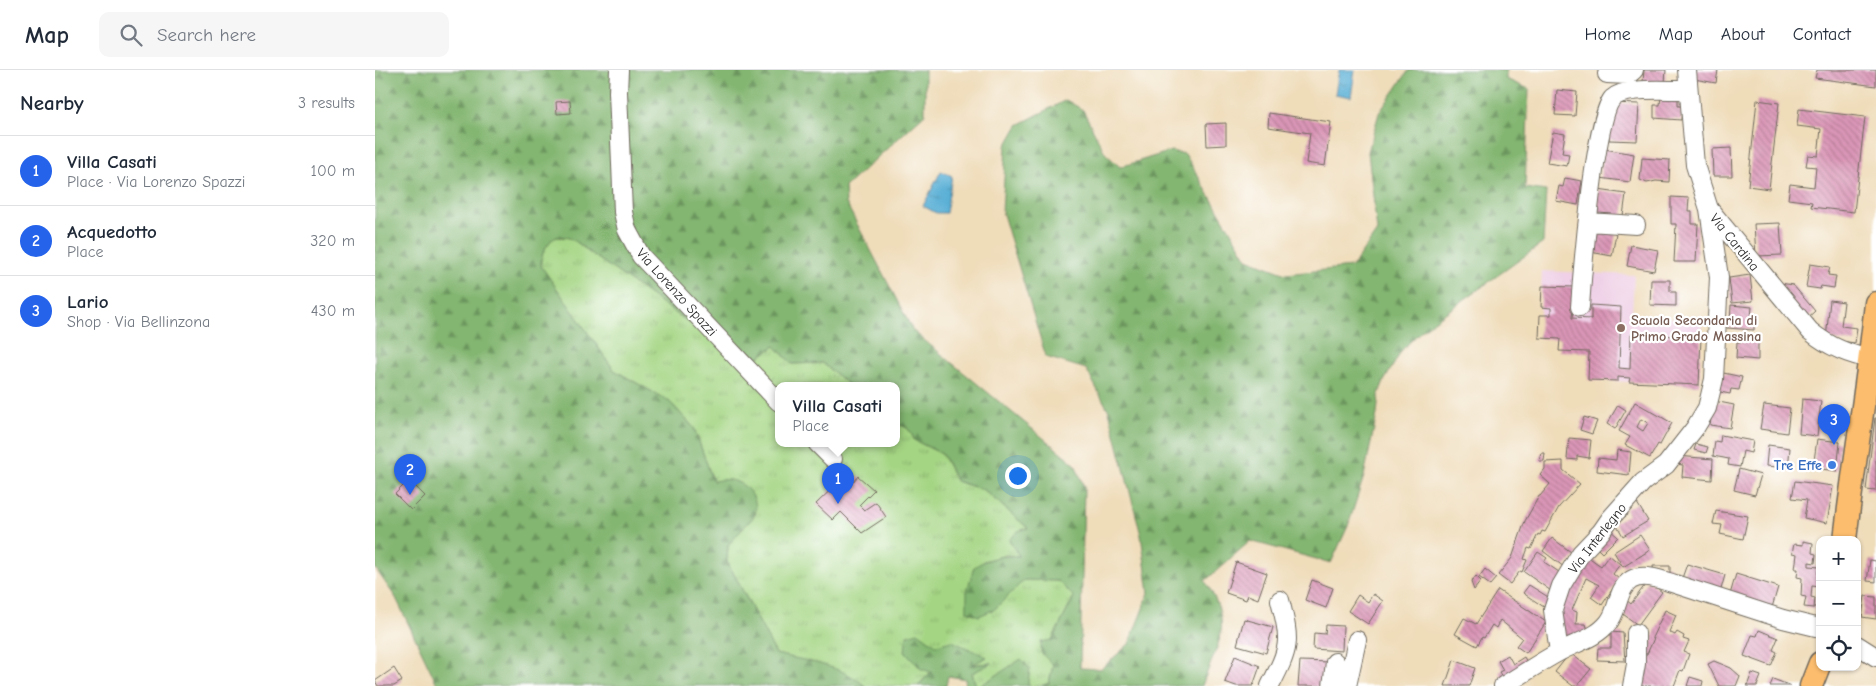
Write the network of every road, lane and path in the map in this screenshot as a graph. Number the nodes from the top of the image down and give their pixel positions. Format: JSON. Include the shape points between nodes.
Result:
{"nodes":[{"id":1,"x":619,"y":70,"type":"edge"},
{"id":2,"x":1634,"y":70,"type":"edge"},
{"id":3,"x":1687,"y":70,"type":"edge"},
{"id":4,"x":1607,"y":74,"type":"dead end"},
{"id":5,"x":1687,"y":90,"type":"junction"},
{"id":6,"x":1709,"y":209,"type":"junction"},
{"id":7,"x":1588,"y":222,"type":"junction"},
{"id":8,"x":1636,"y":225,"type":"dead end"},
{"id":9,"x":1876,"y":303,"type":"edge"},
{"id":10,"x":1580,"y":307,"type":"dead end"},
{"id":11,"x":1873,"y":360,"type":"edge"},
{"id":12,"x":775,"y":398,"type":"edge"},
{"id":13,"x":821,"y":447,"type":"edge"},
{"id":14,"x":833,"y":459,"type":"dead end"},
{"id":15,"x":1845,"y":536,"type":"edge"},
{"id":16,"x":1279,"y":600,"type":"dead end"},
{"id":17,"x":1816,"y":627,"type":"edge"},
{"id":18,"x":1636,"y":634,"type":"dead end"},
{"id":19,"x":1357,"y":640,"type":"dead end"},
{"id":20,"x":1861,"y":648,"type":"edge"},
{"id":21,"x":1559,"y":652,"type":"junction"},
{"id":22,"x":1876,"y":657,"type":"edge"},
{"id":23,"x":1335,"y":662,"type":"dead end"},
{"id":24,"x":1817,"y":671,"type":"edge"},
{"id":25,"x":1269,"y":686,"type":"edge"},
{"id":26,"x":1332,"y":686,"type":"edge"},
{"id":27,"x":1347,"y":686,"type":"edge"},
{"id":28,"x":1503,"y":686,"type":"edge"},
{"id":29,"x":1632,"y":686,"type":"edge"},
{"id":30,"x":1811,"y":686,"type":"edge"}],
"edges":[{"from":1,"to":12,"type":"street","name":"Via Lorenzo Spazzi","via":[[623,212],[627,230],[641,256]]},
{"from":2,"to":4,"type":"street","via":[[1628,75]]},
{"from":3,"to":5,"type":"street","name":"Via Cardina"},
{"from":5,"to":6,"type":"street","name":"Via Cardina","via":[[1695,165]]},
{"from":5,"to":7,"type":"street","via":[[1626,91],[1609,102],[1600,130]]},
{"from":6,"to":11,"type":"street","name":"Via Cardina","via":[[1810,331],[1825,343]]},
{"from":6,"to":21,"type":"street","name":"Via Interlegno","via":[[1719,277],[1714,379],[1707,408],[1666,465],[1643,482],[1581,553],[1561,586],[1553,610]]},
{"from":7,"to":8,"type":"street"},
{"from":7,"to":10,"type":"street"},
{"from":9,"to":11,"type":"main road"},
{"from":11,"to":15,"type":"main road"},
{"from":13,"to":14,"type":"street"},
{"from":16,"to":25,"type":"street","via":[[1288,629],[1288,642],[1286,654]]},
{"from":17,"to":21,"type":"street","via":[[1663,580],[1641,577],[1626,585],[1609,623],[1594,635]]},
{"from":18,"to":29,"type":"street"},
{"from":19,"to":27,"type":"street"},
{"from":20,"to":22,"type":"street"},
{"from":21,"to":28,"type":"street"},
{"from":23,"to":26,"type":"street"},
{"from":24,"to":30,"type":"main road"}]}
